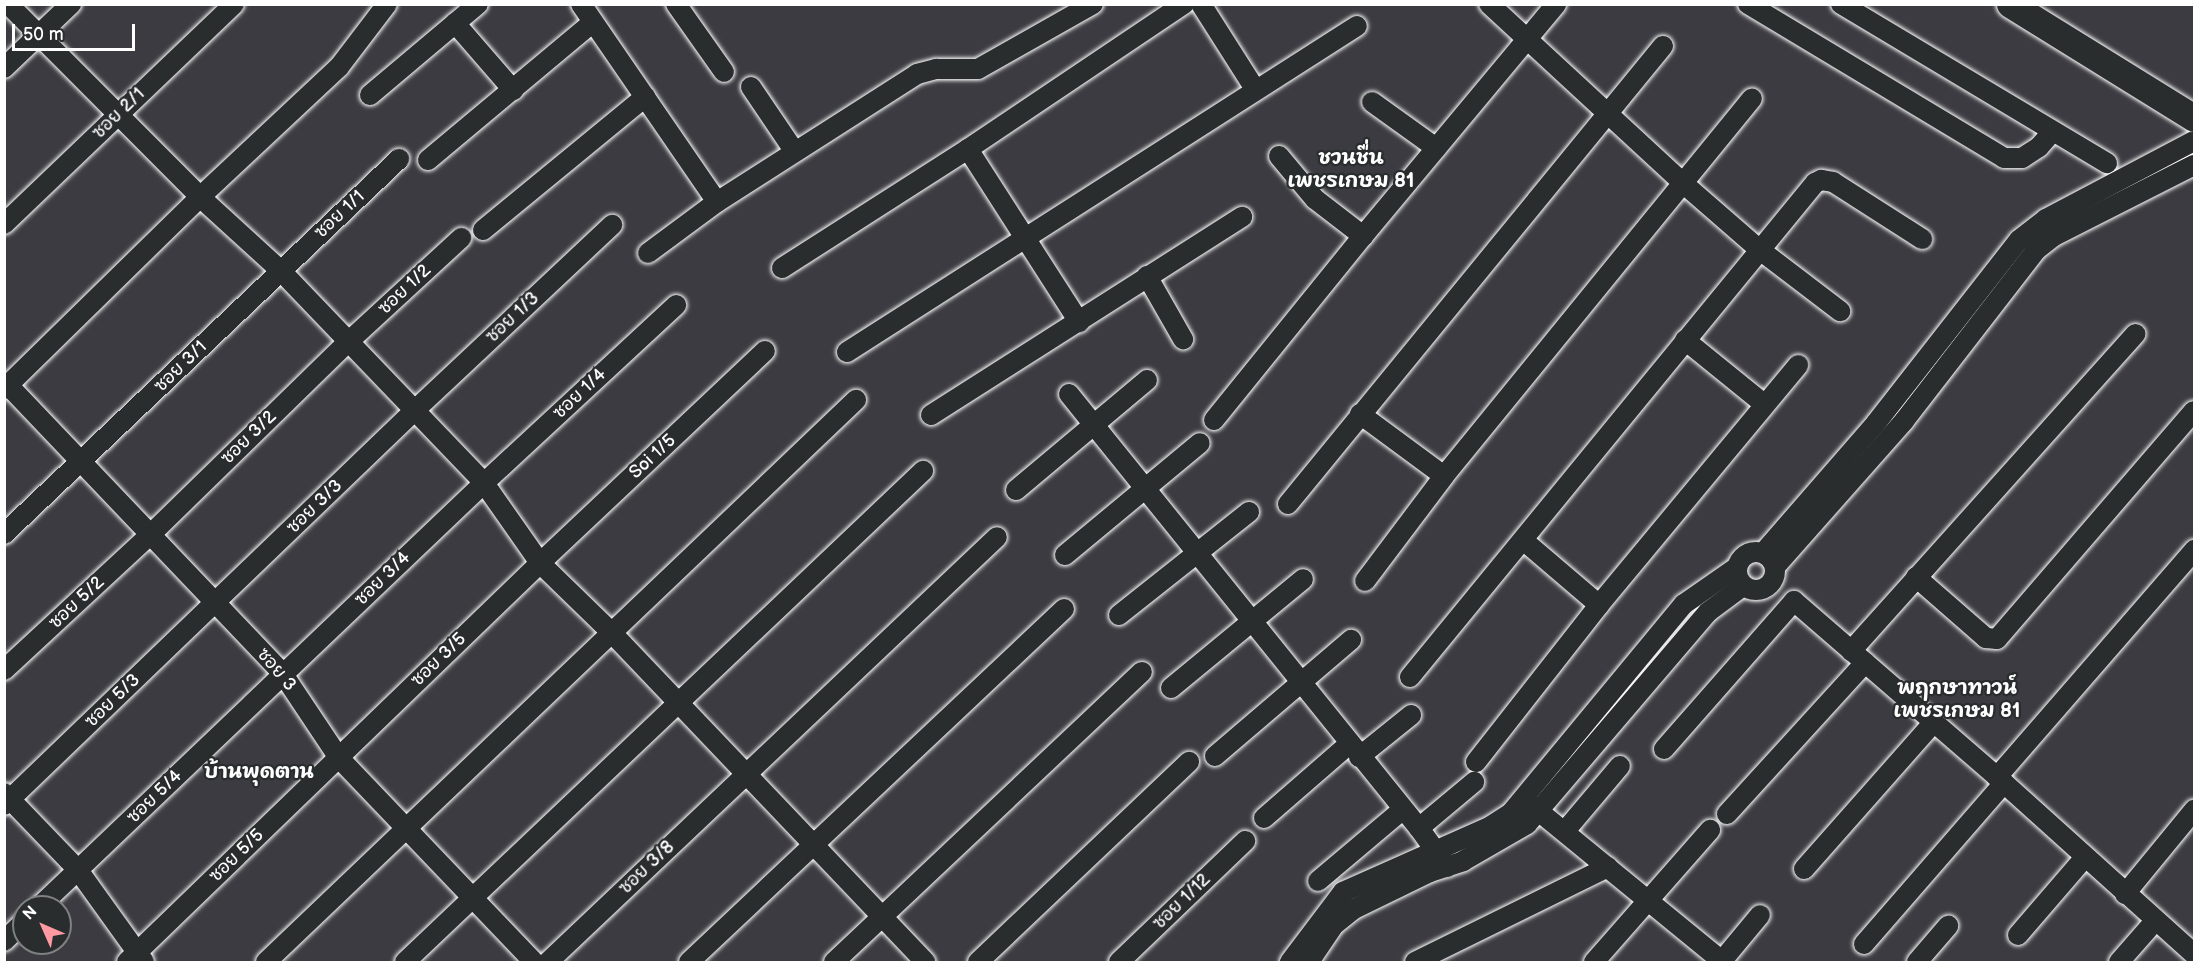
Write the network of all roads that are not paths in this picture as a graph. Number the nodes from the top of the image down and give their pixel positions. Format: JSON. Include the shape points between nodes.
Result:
{"nodes":[{"id":1,"x":8,"y":4,"type":"edge"},
{"id":2,"x":71,"y":4,"type":"edge"},
{"id":3,"x":234,"y":4,"type":"edge"},
{"id":4,"x":387,"y":4,"type":"edge"},
{"id":5,"x":478,"y":4,"type":"edge"},
{"id":6,"x":581,"y":4,"type":"edge"},
{"id":7,"x":676,"y":4,"type":"edge"},
{"id":8,"x":1093,"y":4,"type":"edge"},
{"id":9,"x":1184,"y":4,"type":"edge"},
{"id":10,"x":1201,"y":4,"type":"edge"},
{"id":11,"x":1489,"y":4,"type":"edge"},
{"id":12,"x":1556,"y":4,"type":"edge"},
{"id":13,"x":1748,"y":4,"type":"edge"},
{"id":14,"x":1841,"y":4,"type":"edge"},
{"id":15,"x":2010,"y":4,"type":"edge"},
{"id":16,"x":593,"y":22,"type":"junction"},
{"id":17,"x":455,"y":23,"type":"junction"},
{"id":18,"x":1357,"y":26,"type":"dead end"},
{"id":19,"x":38,"y":35,"type":"junction"},
{"id":20,"x":1527,"y":40,"type":"junction"},
{"id":21,"x":1663,"y":46,"type":"dead end"},
{"id":22,"x":4,"y":68,"type":"edge"},
{"id":23,"x":724,"y":72,"type":"dead end"},
{"id":24,"x":751,"y":87,"type":"dead end"},
{"id":25,"x":1255,"y":89,"type":"junction"},
{"id":26,"x":513,"y":90,"type":"junction"},
{"id":27,"x":370,"y":95,"type":"dead end"},
{"id":28,"x":645,"y":97,"type":"junction"},
{"id":29,"x":1752,"y":99,"type":"dead end"},
{"id":30,"x":1372,"y":102,"type":"dead end"},
{"id":31,"x":1606,"y":114,"type":"junction"},
{"id":32,"x":117,"y":115,"type":"junction"},
{"id":33,"x":2194,"y":118,"type":"edge"},
{"id":34,"x":2053,"y":131,"type":"junction"},
{"id":35,"x":2194,"y":141,"type":"edge"},
{"id":36,"x":1436,"y":148,"type":"junction"},
{"id":37,"x":968,"y":149,"type":"junction"},
{"id":38,"x":795,"y":152,"type":"junction"},
{"id":39,"x":1279,"y":156,"type":"dead end"},
{"id":40,"x":399,"y":159,"type":"dead end"},
{"id":41,"x":428,"y":160,"type":"dead end"},
{"id":42,"x":2107,"y":163,"type":"dead end"},
{"id":43,"x":2194,"y":165,"type":"edge"},
{"id":44,"x":1684,"y":184,"type":"junction"},
{"id":45,"x":200,"y":197,"type":"junction"},
{"id":46,"x":717,"y":202,"type":"junction"},
{"id":47,"x":1242,"y":216,"type":"dead end"},
{"id":48,"x":4,"y":224,"type":"edge"},
{"id":49,"x":612,"y":225,"type":"dead end"},
{"id":50,"x":2050,"y":227,"type":"junction"},
{"id":51,"x":483,"y":230,"type":"dead end"},
{"id":52,"x":1363,"y":236,"type":"junction"},
{"id":53,"x":461,"y":238,"type":"dead end"},
{"id":54,"x":1025,"y":239,"type":"junction"},
{"id":55,"x":1922,"y":239,"type":"dead end"},
{"id":56,"x":1760,"y":250,"type":"junction"},
{"id":57,"x":648,"y":253,"type":"dead end"},
{"id":58,"x":782,"y":268,"type":"dead end"},
{"id":59,"x":280,"y":271,"type":"junction"},
{"id":60,"x":1147,"y":276,"type":"junction"},
{"id":61,"x":676,"y":305,"type":"dead end"},
{"id":62,"x":1840,"y":311,"type":"dead end"},
{"id":63,"x":1079,"y":322,"type":"junction"},
{"id":64,"x":2135,"y":334,"type":"dead end"},
{"id":65,"x":1183,"y":339,"type":"dead end"},
{"id":66,"x":1685,"y":340,"type":"junction"},
{"id":67,"x":348,"y":342,"type":"junction"},
{"id":68,"x":765,"y":351,"type":"dead end"},
{"id":69,"x":847,"y":352,"type":"dead end"},
{"id":70,"x":1798,"y":365,"type":"dead end"},
{"id":71,"x":1147,"y":380,"type":"dead end"},
{"id":72,"x":6,"y":387,"type":"edge"},
{"id":73,"x":1068,"y":394,"type":"dead end"},
{"id":74,"x":856,"y":400,"type":"dead end"},
{"id":75,"x":1764,"y":404,"type":"junction"},
{"id":76,"x":414,"y":411,"type":"junction"},
{"id":77,"x":2194,"y":411,"type":"edge"},
{"id":78,"x":1360,"y":414,"type":"junction"},
{"id":79,"x":931,"y":415,"type":"dead end"},
{"id":80,"x":1214,"y":420,"type":"dead end"},
{"id":81,"x":1093,"y":425,"type":"junction"},
{"id":82,"x":1200,"y":443,"type":"dead end"},
{"id":83,"x":81,"y":462,"type":"junction"},
{"id":84,"x":923,"y":471,"type":"dead end"},
{"id":85,"x":1444,"y":476,"type":"junction"},
{"id":86,"x":484,"y":483,"type":"junction"},
{"id":87,"x":1144,"y":489,"type":"junction"},
{"id":88,"x":1016,"y":490,"type":"dead end"},
{"id":89,"x":1288,"y":504,"type":"dead end"},
{"id":90,"x":1249,"y":512,"type":"dead end"},
{"id":91,"x":4,"y":534,"type":"edge"},
{"id":92,"x":150,"y":535,"type":"junction"},
{"id":93,"x":997,"y":537,"type":"dead end"},
{"id":94,"x":1523,"y":540,"type":"junction"},
{"id":95,"x":2194,"y":550,"type":"edge"},
{"id":96,"x":1196,"y":553,"type":"junction"},
{"id":97,"x":1065,"y":555,"type":"dead end"},
{"id":98,"x":540,"y":563,"type":"junction"},
{"id":99,"x":1770,"y":571,"type":"junction"},
{"id":100,"x":1740,"y":576,"type":"junction"},
{"id":101,"x":1916,"y":577,"type":"junction"},
{"id":102,"x":1303,"y":579,"type":"dead end"},
{"id":103,"x":1365,"y":581,"type":"dead end"},
{"id":104,"x":1794,"y":601,"type":"junction"},
{"id":105,"x":216,"y":603,"type":"junction"},
{"id":106,"x":1599,"y":605,"type":"junction"},
{"id":107,"x":1064,"y":609,"type":"dead end"},
{"id":108,"x":1119,"y":615,"type":"dead end"},
{"id":109,"x":1251,"y":622,"type":"junction"},
{"id":110,"x":611,"y":632,"type":"junction"},
{"id":111,"x":1351,"y":640,"type":"dead end"},
{"id":112,"x":1858,"y":657,"type":"junction"},
{"id":113,"x":4,"y":670,"type":"edge"},
{"id":114,"x":1142,"y":672,"type":"dead end"},
{"id":115,"x":283,"y":675,"type":"junction"},
{"id":116,"x":1410,"y":676,"type":"dead end"},
{"id":117,"x":1300,"y":683,"type":"junction"},
{"id":118,"x":1171,"y":688,"type":"dead end"},
{"id":119,"x":680,"y":705,"type":"junction"},
{"id":120,"x":1411,"y":715,"type":"dead end"},
{"id":121,"x":1934,"y":722,"type":"junction"},
{"id":122,"x":1664,"y":749,"type":"dead end"},
{"id":123,"x":1354,"y":751,"type":"junction"},
{"id":124,"x":1215,"y":756,"type":"dead end"},
{"id":125,"x":339,"y":758,"type":"junction"},
{"id":126,"x":1189,"y":762,"type":"dead end"},
{"id":127,"x":1476,"y":762,"type":"dead end"},
{"id":128,"x":1620,"y":766,"type":"dead end"},
{"id":129,"x":746,"y":774,"type":"junction"},
{"id":130,"x":2000,"y":780,"type":"junction"},
{"id":131,"x":1474,"y":782,"type":"dead end"},
{"id":132,"x":7,"y":799,"type":"edge"},
{"id":133,"x":1523,"y":799,"type":"junction"},
{"id":134,"x":1402,"y":810,"type":"junction"},
{"id":135,"x":2194,"y":810,"type":"edge"},
{"id":136,"x":1538,"y":811,"type":"junction"},
{"id":137,"x":1727,"y":814,"type":"dead end"},
{"id":138,"x":1264,"y":818,"type":"dead end"},
{"id":139,"x":1419,"y":828,"type":"junction"},
{"id":140,"x":407,"y":830,"type":"junction"},
{"id":141,"x":1710,"y":830,"type":"dead end"},
{"id":142,"x":1565,"y":831,"type":"junction"},
{"id":143,"x":1245,"y":841,"type":"dead end"},
{"id":144,"x":812,"y":844,"type":"junction"},
{"id":145,"x":1436,"y":850,"type":"junction"},
{"id":146,"x":2085,"y":857,"type":"junction"},
{"id":147,"x":1447,"y":867,"type":"junction"},
{"id":148,"x":1608,"y":867,"type":"junction"},
{"id":149,"x":1804,"y":869,"type":"dead end"},
{"id":150,"x":78,"y":870,"type":"junction"},
{"id":151,"x":1318,"y":881,"type":"dead end"},
{"id":152,"x":2125,"y":894,"type":"junction"},
{"id":153,"x":52,"y":895,"type":"edge"},
{"id":154,"x":472,"y":898,"type":"junction"},
{"id":155,"x":1648,"y":901,"type":"junction"},
{"id":156,"x":1760,"y":915,"type":"dead end"},
{"id":157,"x":881,"y":918,"type":"junction"},
{"id":158,"x":2155,"y":921,"type":"junction"},
{"id":159,"x":1948,"y":926,"type":"dead end"},
{"id":160,"x":2018,"y":935,"type":"dead end"},
{"id":161,"x":1864,"y":944,"type":"dead end"},
{"id":162,"x":2194,"y":954,"type":"edge"},
{"id":163,"x":1928,"y":959,"type":"edge"},
{"id":164,"x":136,"y":960,"type":"edge"},
{"id":165,"x":1722,"y":962,"type":"edge"},
{"id":166,"x":266,"y":963,"type":"edge"},
{"id":167,"x":405,"y":963,"type":"edge"},
{"id":168,"x":534,"y":963,"type":"edge"},
{"id":169,"x":548,"y":963,"type":"edge"},
{"id":170,"x":688,"y":963,"type":"edge"},
{"id":171,"x":834,"y":963,"type":"edge"},
{"id":172,"x":925,"y":963,"type":"edge"},
{"id":173,"x":978,"y":963,"type":"edge"},
{"id":174,"x":1119,"y":963,"type":"edge"},
{"id":175,"x":1290,"y":963,"type":"edge"},
{"id":176,"x":1309,"y":963,"type":"edge"},
{"id":177,"x":1414,"y":963,"type":"edge"},
{"id":178,"x":1594,"y":963,"type":"edge"},
{"id":179,"x":2119,"y":963,"type":"edge"}],
"edges":[{"from":1,"to":19,"type":"street"},
{"from":2,"to":19,"type":"street"},
{"from":3,"to":32,"type":"street","name":"ซอย 2/1"},
{"from":4,"to":45,"type":"street","via":[[339,67]]},
{"from":5,"to":17,"type":"street"},
{"from":6,"to":16,"type":"street"},
{"from":7,"to":23,"type":"street"},
{"from":8,"to":38,"type":"street","via":[[978,69],[936,69],[917,74]]},
{"from":9,"to":37,"type":"street"},
{"from":10,"to":25,"type":"street"},
{"from":11,"to":20,"type":"street"},
{"from":12,"to":20,"type":"street"},
{"from":13,"to":34,"type":"street","via":[[2004,158],[2022,158]]},
{"from":14,"to":34,"type":"street"},
{"from":15,"to":33,"type":"main road"},
{"from":16,"to":26,"type":"street"},
{"from":16,"to":28,"type":"street"},
{"from":17,"to":26,"type":"street"},
{"from":17,"to":27,"type":"street"},
{"from":18,"to":25,"type":"street"},
{"from":19,"to":22,"type":"street"},
{"from":19,"to":32,"type":"street"},
{"from":20,"to":31,"type":"street"},
{"from":20,"to":36,"type":"street"},
{"from":21,"to":31,"type":"street"},
{"from":24,"to":38,"type":"street"},
{"from":25,"to":54,"type":"street"},
{"from":26,"to":41,"type":"street"},
{"from":28,"to":46,"type":"street"},
{"from":28,"to":51,"type":"street"},
{"from":29,"to":44,"type":"street"},
{"from":30,"to":36,"type":"street"},
{"from":31,"to":44,"type":"street"},
{"from":31,"to":78,"type":"street"},
{"from":32,"to":45,"type":"street"},
{"from":32,"to":48,"type":"street","name":"ซอย 2/1"},
{"from":34,"to":42,"type":"street"},
{"from":35,"to":50,"type":"street"},
{"from":36,"to":52,"type":"street"},
{"from":37,"to":54,"type":"street"},
{"from":37,"to":58,"type":"street"},
{"from":38,"to":46,"type":"street"},
{"from":39,"to":52,"type":"street","via":[[1315,199]]},
{"from":40,"to":59,"type":"street","name":"ซอย 1/1"},
{"from":43,"to":50,"type":"street"},
{"from":44,"to":56,"type":"street"},
{"from":44,"to":85,"type":"street"},
{"from":45,"to":59,"type":"street"},
{"from":45,"to":72,"type":"street"},
{"from":46,"to":57,"type":"street"},
{"from":47,"to":60,"type":"street"},
{"from":49,"to":76,"type":"street","name":"ซอย 1/3"},
{"from":50,"to":99,"type":"street","via":[[2019,240],[1904,421],[1835,485]]},
{"from":52,"to":80,"type":"street"},
{"from":53,"to":67,"type":"street","name":"ซอย 1/2"},
{"from":54,"to":63,"type":"street"},
{"from":54,"to":69,"type":"street"},
{"from":55,"to":56,"type":"street","via":[[1833,182],[1821,180]]},
{"from":56,"to":62,"type":"street"},
{"from":56,"to":66,"type":"street"},
{"from":59,"to":67,"type":"street"},
{"from":59,"to":83,"type":"street","name":"ซอย 3/1"},
{"from":60,"to":63,"type":"street"},
{"from":60,"to":65,"type":"street"},
{"from":61,"to":86,"type":"street","name":"ซอย 1/4"},
{"from":63,"to":79,"type":"street"},
{"from":64,"to":101,"type":"street"},
{"from":66,"to":75,"type":"street"},
{"from":66,"to":94,"type":"street"},
{"from":67,"to":76,"type":"street"},
{"from":67,"to":92,"type":"street","name":"ซอย 3/2"},
{"from":68,"to":98,"type":"street","name":"Soi 1/5"},
{"from":70,"to":75,"type":"street"},
{"from":71,"to":81,"type":"street"},
{"from":72,"to":83,"type":"street","name":"ซอย 3"},
{"from":73,"to":81,"type":"street"},
{"from":74,"to":110,"type":"street"},
{"from":75,"to":106,"type":"street"},
{"from":76,"to":86,"type":"street"},
{"from":76,"to":105,"type":"street","name":"ซอย 3/3"},
{"from":77,"to":101,"type":"street","via":[[1997,639],[1986,638]]},
{"from":78,"to":85,"type":"street"},
{"from":78,"to":89,"type":"street"},
{"from":81,"to":87,"type":"street"},
{"from":81,"to":88,"type":"street"},
{"from":82,"to":87,"type":"street"},
{"from":83,"to":91,"type":"street","name":"ซอย 3/1"},
{"from":83,"to":92,"type":"street","name":"ซอย 3"},
{"from":84,"to":119,"type":"street"},
{"from":85,"to":103,"type":"street"},
{"from":86,"to":98,"type":"street"},
{"from":86,"to":115,"type":"street","name":"ซอย 3/4"},
{"from":87,"to":96,"type":"street"},
{"from":87,"to":97,"type":"street"},
{"from":90,"to":96,"type":"street"},
{"from":92,"to":105,"type":"street","name":"ซอย 3"},
{"from":92,"to":113,"type":"street","name":"ซอย 5/2"},
{"from":93,"to":129,"type":"street","name":"ซอย 3/8"},
{"from":94,"to":106,"type":"street"},
{"from":94,"to":116,"type":"street"},
{"from":95,"to":130,"type":"street"},
{"from":96,"to":108,"type":"street"},
{"from":96,"to":109,"type":"street"},
{"from":98,"to":110,"type":"street"},
{"from":98,"to":125,"type":"street","name":"ซอย 3/5"},
{"from":99,"to":100,"type":"street","via":[[1755,591]]},
{"from":99,"to":100,"type":"street","via":[[1750,553],[1740,561]]},
{"from":99,"to":104,"type":"street","via":[[1791,591]]},
{"from":100,"to":133,"type":"street","via":[[1684,604]]},
{"from":100,"to":136,"type":"street"},
{"from":101,"to":112,"type":"street"},
{"from":102,"to":109,"type":"street"},
{"from":104,"to":112,"type":"street"},
{"from":104,"to":122,"type":"street"},
{"from":105,"to":115,"type":"street","name":"ซอย 3"},
{"from":105,"to":132,"type":"street","name":"ซอย 5/3"},
{"from":106,"to":127,"type":"street"},
{"from":107,"to":144,"type":"street"},
{"from":109,"to":117,"type":"street"},
{"from":109,"to":118,"type":"street"},
{"from":110,"to":119,"type":"street"},
{"from":110,"to":140,"type":"street"},
{"from":111,"to":117,"type":"street"},
{"from":112,"to":121,"type":"street"},
{"from":112,"to":137,"type":"street"},
{"from":114,"to":157,"type":"street"},
{"from":115,"to":125,"type":"street","name":"ซอย 3"},
{"from":115,"to":150,"type":"street","name":"ซอย 5/4"},
{"from":117,"to":123,"type":"street"},
{"from":117,"to":124,"type":"street"},
{"from":119,"to":129,"type":"street"},
{"from":119,"to":154,"type":"street"},
{"from":120,"to":123,"type":"street"},
{"from":121,"to":130,"type":"street"},
{"from":121,"to":149,"type":"street"},
{"from":123,"to":134,"type":"street"},
{"from":123,"to":138,"type":"street"},
{"from":125,"to":140,"type":"street","name":"ซอย 3"},
{"from":125,"to":164,"type":"street","name":"ซอย 5/5"},
{"from":126,"to":173,"type":"street"},
{"from":128,"to":142,"type":"street"},
{"from":129,"to":144,"type":"street"},
{"from":129,"to":169,"type":"street","name":"ซอย 3/8"},
{"from":130,"to":146,"type":"street"},
{"from":130,"to":161,"type":"street"},
{"from":131,"to":139,"type":"street"},
{"from":132,"to":150,"type":"street"},
{"from":133,"to":136,"type":"street"},
{"from":133,"to":145,"type":"street","via":[[1491,826]]},
{"from":134,"to":139,"type":"street"},
{"from":134,"to":151,"type":"street"},
{"from":135,"to":152,"type":"street"},
{"from":136,"to":142,"type":"street"},
{"from":136,"to":147,"type":"street","via":[[1527,824]]},
{"from":139,"to":145,"type":"street"},
{"from":140,"to":154,"type":"street","name":"ซอย 3"},
{"from":140,"to":166,"type":"street"},
{"from":141,"to":155,"type":"street"},
{"from":142,"to":148,"type":"street"},
{"from":143,"to":174,"type":"street","name":"ซอย 1/12"},
{"from":144,"to":157,"type":"street"},
{"from":144,"to":170,"type":"street"},
{"from":145,"to":147,"type":"street"},
{"from":145,"to":175,"type":"street","via":[[1343,892]]},
{"from":146,"to":152,"type":"street"},
{"from":146,"to":160,"type":"street"},
{"from":147,"to":176,"type":"street","via":[[1342,917]]},
{"from":148,"to":155,"type":"street"},
{"from":148,"to":177,"type":"street"},
{"from":150,"to":153,"type":"street","name":"ซอย 5/4"},
{"from":150,"to":164,"type":"street"},
{"from":152,"to":158,"type":"street"},
{"from":154,"to":167,"type":"street"},
{"from":154,"to":168,"type":"street","name":"ซอย 3"},
{"from":155,"to":165,"type":"street"},
{"from":155,"to":178,"type":"street"},
{"from":156,"to":165,"type":"street"},
{"from":157,"to":171,"type":"street"},
{"from":157,"to":172,"type":"street"},
{"from":158,"to":162,"type":"street"},
{"from":158,"to":179,"type":"street"},
{"from":159,"to":163,"type":"street"}]}
